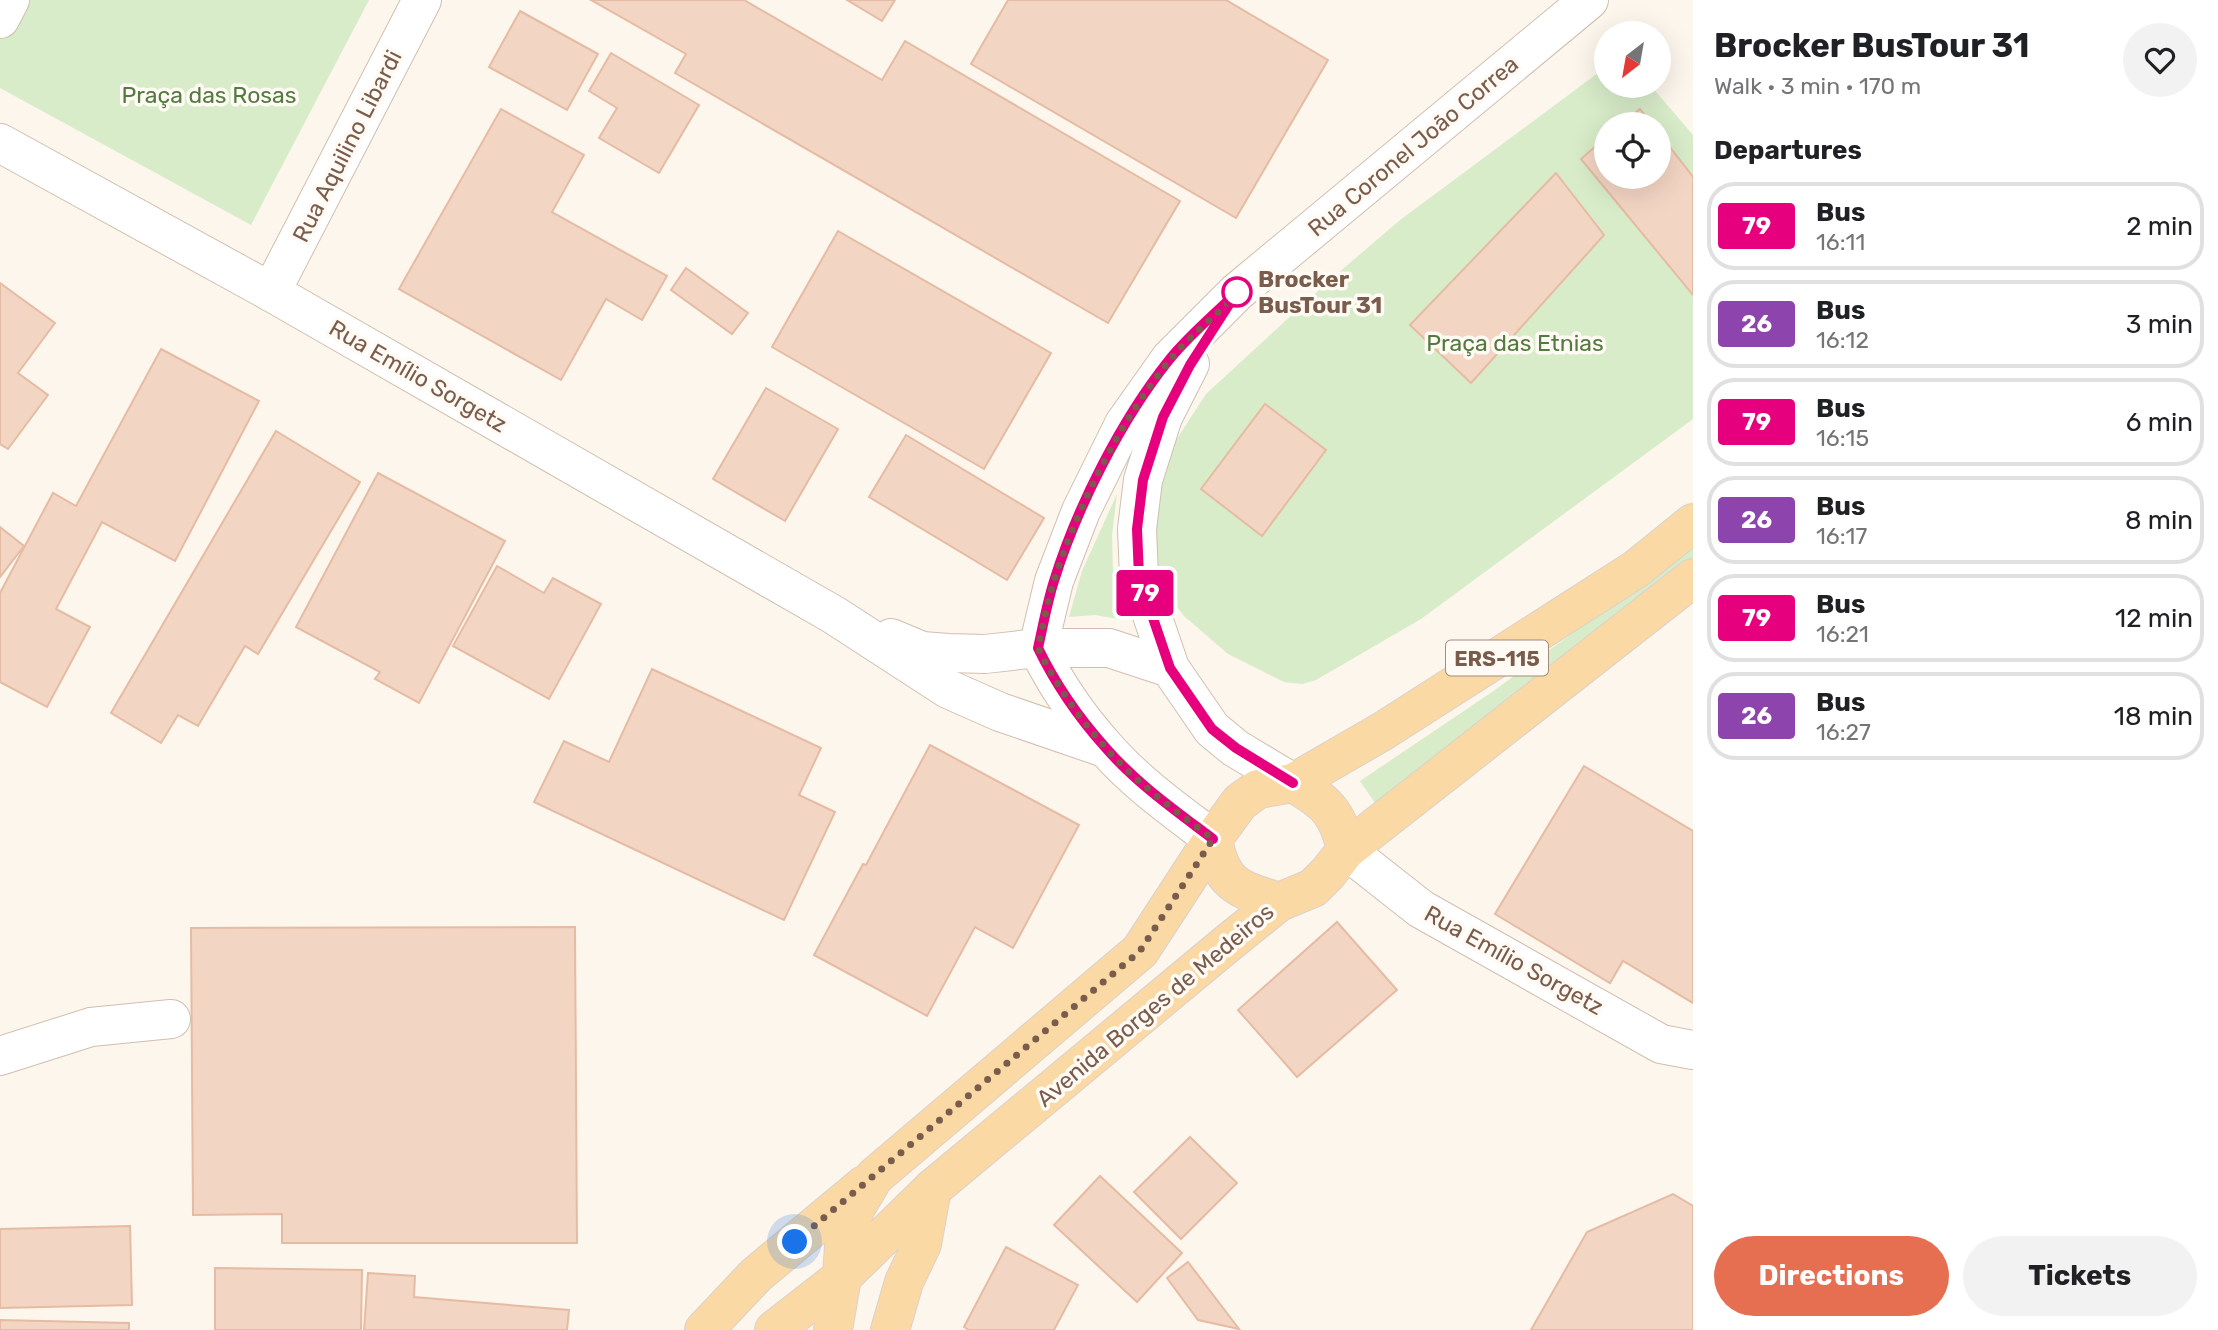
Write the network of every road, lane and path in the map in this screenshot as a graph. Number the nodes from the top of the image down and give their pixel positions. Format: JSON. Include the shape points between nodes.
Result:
{"nodes":[{"id":1,"x":10,"y":0,"type":"edge"},
{"id":2,"x":422,"y":0,"type":"edge"},
{"id":3,"x":1589,"y":0,"type":"edge"},
{"id":4,"x":0,"y":19,"type":"edge"},
{"id":5,"x":0,"y":143,"type":"edge"},
{"id":6,"x":271,"y":292,"type":"junction"},
{"id":7,"x":1237,"y":292,"type":"junction"},
{"id":8,"x":1693,"y":523,"type":"edge"},
{"id":9,"x":1693,"y":578,"type":"edge"},
{"id":10,"x":834,"y":615,"type":"junction"},
{"id":11,"x":1038,"y":648,"type":"junction"},
{"id":12,"x":1170,"y":668,"type":"junction"},
{"id":13,"x":1105,"y":748,"type":"junction"},
{"id":14,"x":1293,"y":783,"type":"junction"},
{"id":15,"x":1213,"y":839,"type":"junction"},
{"id":16,"x":1346,"y":850,"type":"junction"},
{"id":17,"x":1279,"y":902,"type":"junction"},
{"id":18,"x":171,"y":1019,"type":"dead end"},
{"id":19,"x":1693,"y":1050,"type":"edge"},
{"id":20,"x":0,"y":1056,"type":"edge"},
{"id":21,"x":874,"y":1177,"type":"junction"},
{"id":22,"x":932,"y":1189,"type":"junction"},
{"id":23,"x":842,"y":1277,"type":"junction"},
{"id":24,"x":704,"y":1330,"type":"edge"},
{"id":25,"x":774,"y":1330,"type":"edge"},
{"id":26,"x":833,"y":1330,"type":"edge"},
{"id":27,"x":890,"y":1330,"type":"edge"}],
"edges":[{"from":1,"to":4,"type":"street"},
{"from":2,"to":6,"type":"street","name":"Rua Aquilino Libardi"},
{"from":3,"to":7,"type":"street","name":"Rua Coronel João Correa"},
{"from":5,"to":6,"type":"street","name":"Rua Emílio Sorgetz"},
{"from":6,"to":10,"type":"street","name":"Rua Emílio Sorgetz"},
{"from":7,"to":11,"type":"street","name":"Rua Coronel João Correa","via":[[1170,359],[1124,424],[1063,557]]},
{"from":7,"to":12,"type":"street","name":"Rua Coronel João Correa","via":[[1163,417],[1143,480],[1137,529],[1139,577]]},
{"from":8,"to":14,"type":"main road","number":"ERS-115","via":[[1625,576]]},
{"from":9,"to":16,"type":"main road","name":"Avenida Borges de Medeiros","number":"ERS-115"},
{"from":10,"to":11,"type":"street","name":"Rua Emílio Sorgetz","via":[[922,651],[985,654]]},
{"from":10,"to":13,"type":"street","name":"Rua Emílio Sorgetz","via":[[948,689],[999,712]]},
{"from":11,"to":12,"type":"street","name":"Rua Emílio Sorgetz","via":[[1109,648]]},
{"from":11,"to":13,"type":"street","via":[[1051,674]]},
{"from":12,"to":14,"type":"street","name":"Rua Coronel João Correa","via":[[1212,729]]},
{"from":13,"to":15,"type":"street"},
{"from":14,"to":15,"type":"main road","number":"ERS-115","via":[[1258,789],[1240,802]]},
{"from":14,"to":16,"type":"main road","via":[[1321,799],[1341,826]]},
{"from":15,"to":17,"type":"main road","via":[[1217,863],[1231,882]]},
{"from":15,"to":21,"type":"main road","number":"ERS-115","via":[[1140,951]]},
{"from":16,"to":17,"type":"main road","name":"Avenida Borges de Medeiros","number":"ERS-115","via":[[1313,888]]},
{"from":16,"to":19,"type":"street","name":"Rua Emílio Sorgetz","via":[[1422,909],[1661,1044]]},
{"from":17,"to":22,"type":"main road","name":"Avenida Borges de Medeiros","number":"ERS-115"},
{"from":18,"to":20,"type":"street","via":[[91,1027]]},
{"from":21,"to":23,"type":"main road","via":[[855,1209],[844,1246]]},
{"from":21,"to":24,"type":"main road","via":[[756,1275]]},
{"from":22,"to":23,"type":"main road","number":"ERS-115"},
{"from":22,"to":27,"type":"main road","via":[[922,1244],[904,1282]]},
{"from":23,"to":25,"type":"main road"},
{"from":23,"to":26,"type":"main road"}]}
